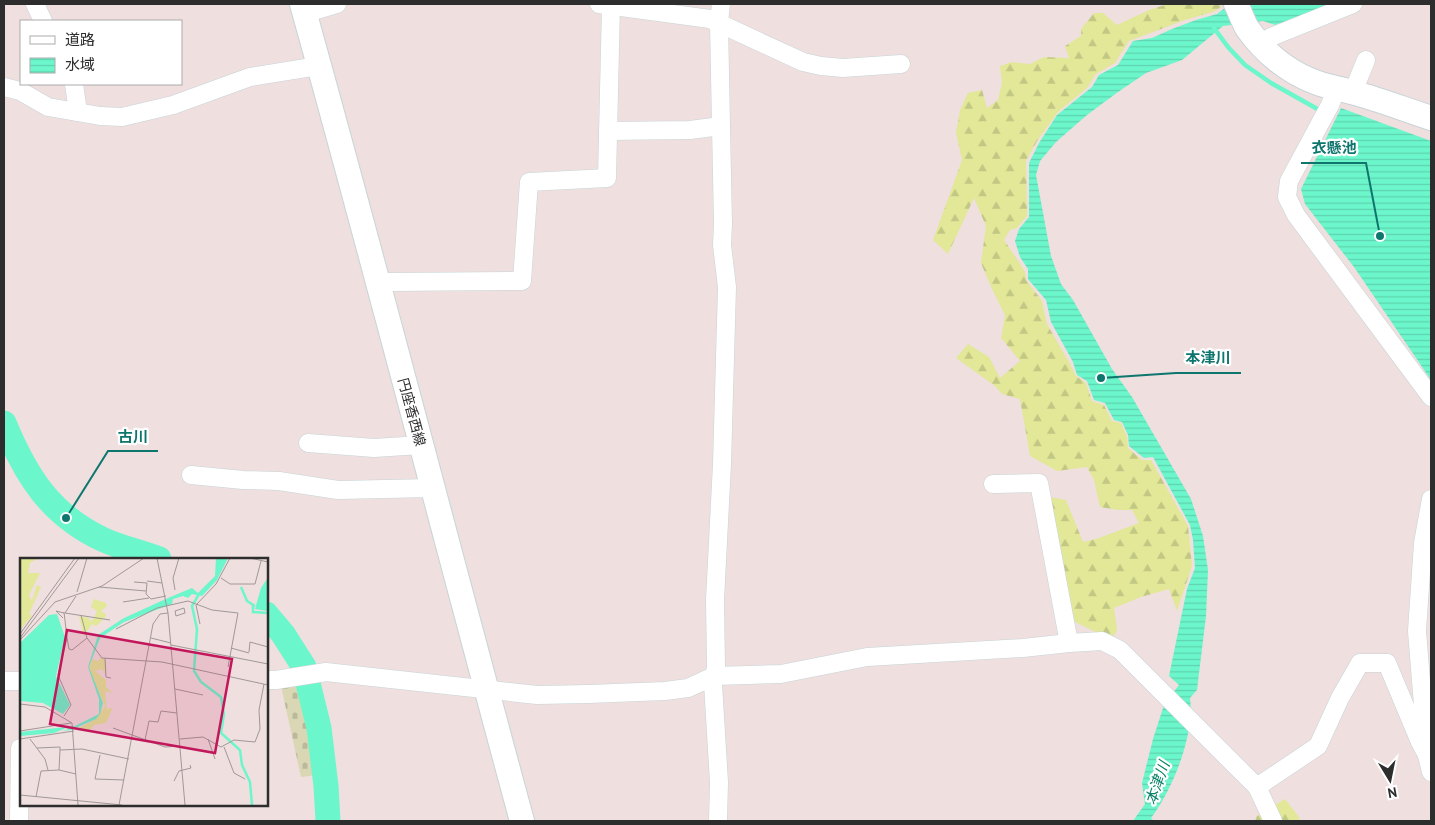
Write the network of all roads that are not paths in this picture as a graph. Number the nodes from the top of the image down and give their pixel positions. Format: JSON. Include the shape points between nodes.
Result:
{"nodes":[{"id":1,"x":35,"y":4,"type":"edge"},
{"id":2,"x":337,"y":4,"type":"edge"},
{"id":3,"x":605,"y":4,"type":"edge"},
{"id":4,"x":720,"y":4,"type":"edge"},
{"id":5,"x":1236,"y":4,"type":"edge"},
{"id":6,"x":1353,"y":4,"type":"edge"},
{"id":7,"x":303,"y":9,"type":"edge"},
{"id":8,"x":43,"y":20,"type":"edge"},
{"id":9,"x":720,"y":22,"type":"junction"},
{"id":10,"x":1259,"y":42,"type":"junction"},
{"id":11,"x":1366,"y":60,"type":"dead end"},
{"id":12,"x":901,"y":64,"type":"dead end"},
{"id":13,"x":318,"y":66,"type":"junction"},
{"id":14,"x":74,"y":85,"type":"edge"},
{"id":15,"x":4,"y":87,"type":"edge"},
{"id":16,"x":1345,"y":91,"type":"junction"},
{"id":17,"x":78,"y":112,"type":"junction"},
{"id":18,"x":1431,"y":118,"type":"edge"},
{"id":19,"x":721,"y":126,"type":"junction"},
{"id":20,"x":608,"y":131,"type":"junction"},
{"id":21,"x":378,"y":285,"type":"junction"},
{"id":22,"x":1431,"y":397,"type":"edge"},
{"id":23,"x":308,"y":443,"type":"dead end"},
{"id":24,"x":420,"y":445,"type":"junction"},
{"id":25,"x":191,"y":474,"type":"dead end"},
{"id":26,"x":993,"y":484,"type":"dead end"},
{"id":27,"x":433,"y":488,"type":"junction"},
{"id":28,"x":1431,"y":499,"type":"edge"},
{"id":29,"x":1069,"y":643,"type":"junction"},
{"id":30,"x":714,"y":676,"type":"junction"},
{"id":31,"x":268,"y":680,"type":"edge"},
{"id":32,"x":4,"y":681,"type":"edge"},
{"id":33,"x":20,"y":681,"type":"edge"},
{"id":34,"x":486,"y":689,"type":"junction"},
{"id":35,"x":20,"y":748,"type":"edge"},
{"id":36,"x":1429,"y":764,"type":"edge"},
{"id":37,"x":1257,"y":787,"type":"junction"},
{"id":38,"x":19,"y":821,"type":"edge"},
{"id":39,"x":522,"y":821,"type":"edge"},
{"id":40,"x":718,"y":821,"type":"edge"},
{"id":41,"x":1272,"y":821,"type":"edge"}],
"edges":[{"from":1,"to":8,"type":"street"},
{"from":2,"to":7,"type":"street"},
{"from":3,"to":9,"type":"street"},
{"from":3,"to":20,"type":"street"},
{"from":4,"to":9,"type":"street"},
{"from":5,"to":10,"type":"main road","via":[[1246,27]]},
{"from":6,"to":10,"type":"street"},
{"from":7,"to":13,"type":"main road","name":"円座香西線"},
{"from":9,"to":12,"type":"street","via":[[803,62],[843,68]]},
{"from":9,"to":19,"type":"street"},
{"from":10,"to":16,"type":"main road","via":[[1278,62],[1294,72],[1313,82]]},
{"from":11,"to":16,"type":"street"},
{"from":13,"to":17,"type":"street","via":[[250,77],[173,105],[122,117]]},
{"from":13,"to":21,"type":"main road","name":"円座香西線"},
{"from":14,"to":17,"type":"street"},
{"from":15,"to":17,"type":"street","via":[[20,91],[48,107]]},
{"from":16,"to":18,"type":"main road"},
{"from":16,"to":22,"type":"street","via":[[1330,105],[1289,181],[1287,197],[1296,215]]},
{"from":19,"to":20,"type":"street","via":[[690,130]]},
{"from":19,"to":30,"type":"street","via":[[722,245],[727,287]]},
{"from":20,"to":21,"type":"street","via":[[607,178],[529,182],[522,281],[389,282]]},
{"from":21,"to":24,"type":"main road","name":"円座香西線"},
{"from":23,"to":24,"type":"street","via":[[374,448]]},
{"from":24,"to":27,"type":"main road","name":"円座香西線"},
{"from":25,"to":27,"type":"street","via":[[279,481],[338,490]]},
{"from":26,"to":29,"type":"street","via":[[1039,483]]},
{"from":27,"to":34,"type":"main road","name":"円座香西線"},
{"from":28,"to":36,"type":"street","via":[[1423,543],[1417,631]]},
{"from":29,"to":30,"type":"street","via":[[867,657],[781,674]]},
{"from":29,"to":37,"type":"street","via":[[1102,641],[1120,650]]},
{"from":30,"to":34,"type":"street","via":[[688,688],[665,691],[537,695]]},
{"from":30,"to":40,"type":"street"},
{"from":31,"to":34,"type":"street","via":[[326,672]]},
{"from":32,"to":33,"type":"street"},
{"from":34,"to":39,"type":"main road","name":"円座香西線"},
{"from":35,"to":38,"type":"street"},
{"from":36,"to":37,"type":"street","via":[[1387,663],[1360,663],[1318,746]]},
{"from":37,"to":41,"type":"street"}]}
